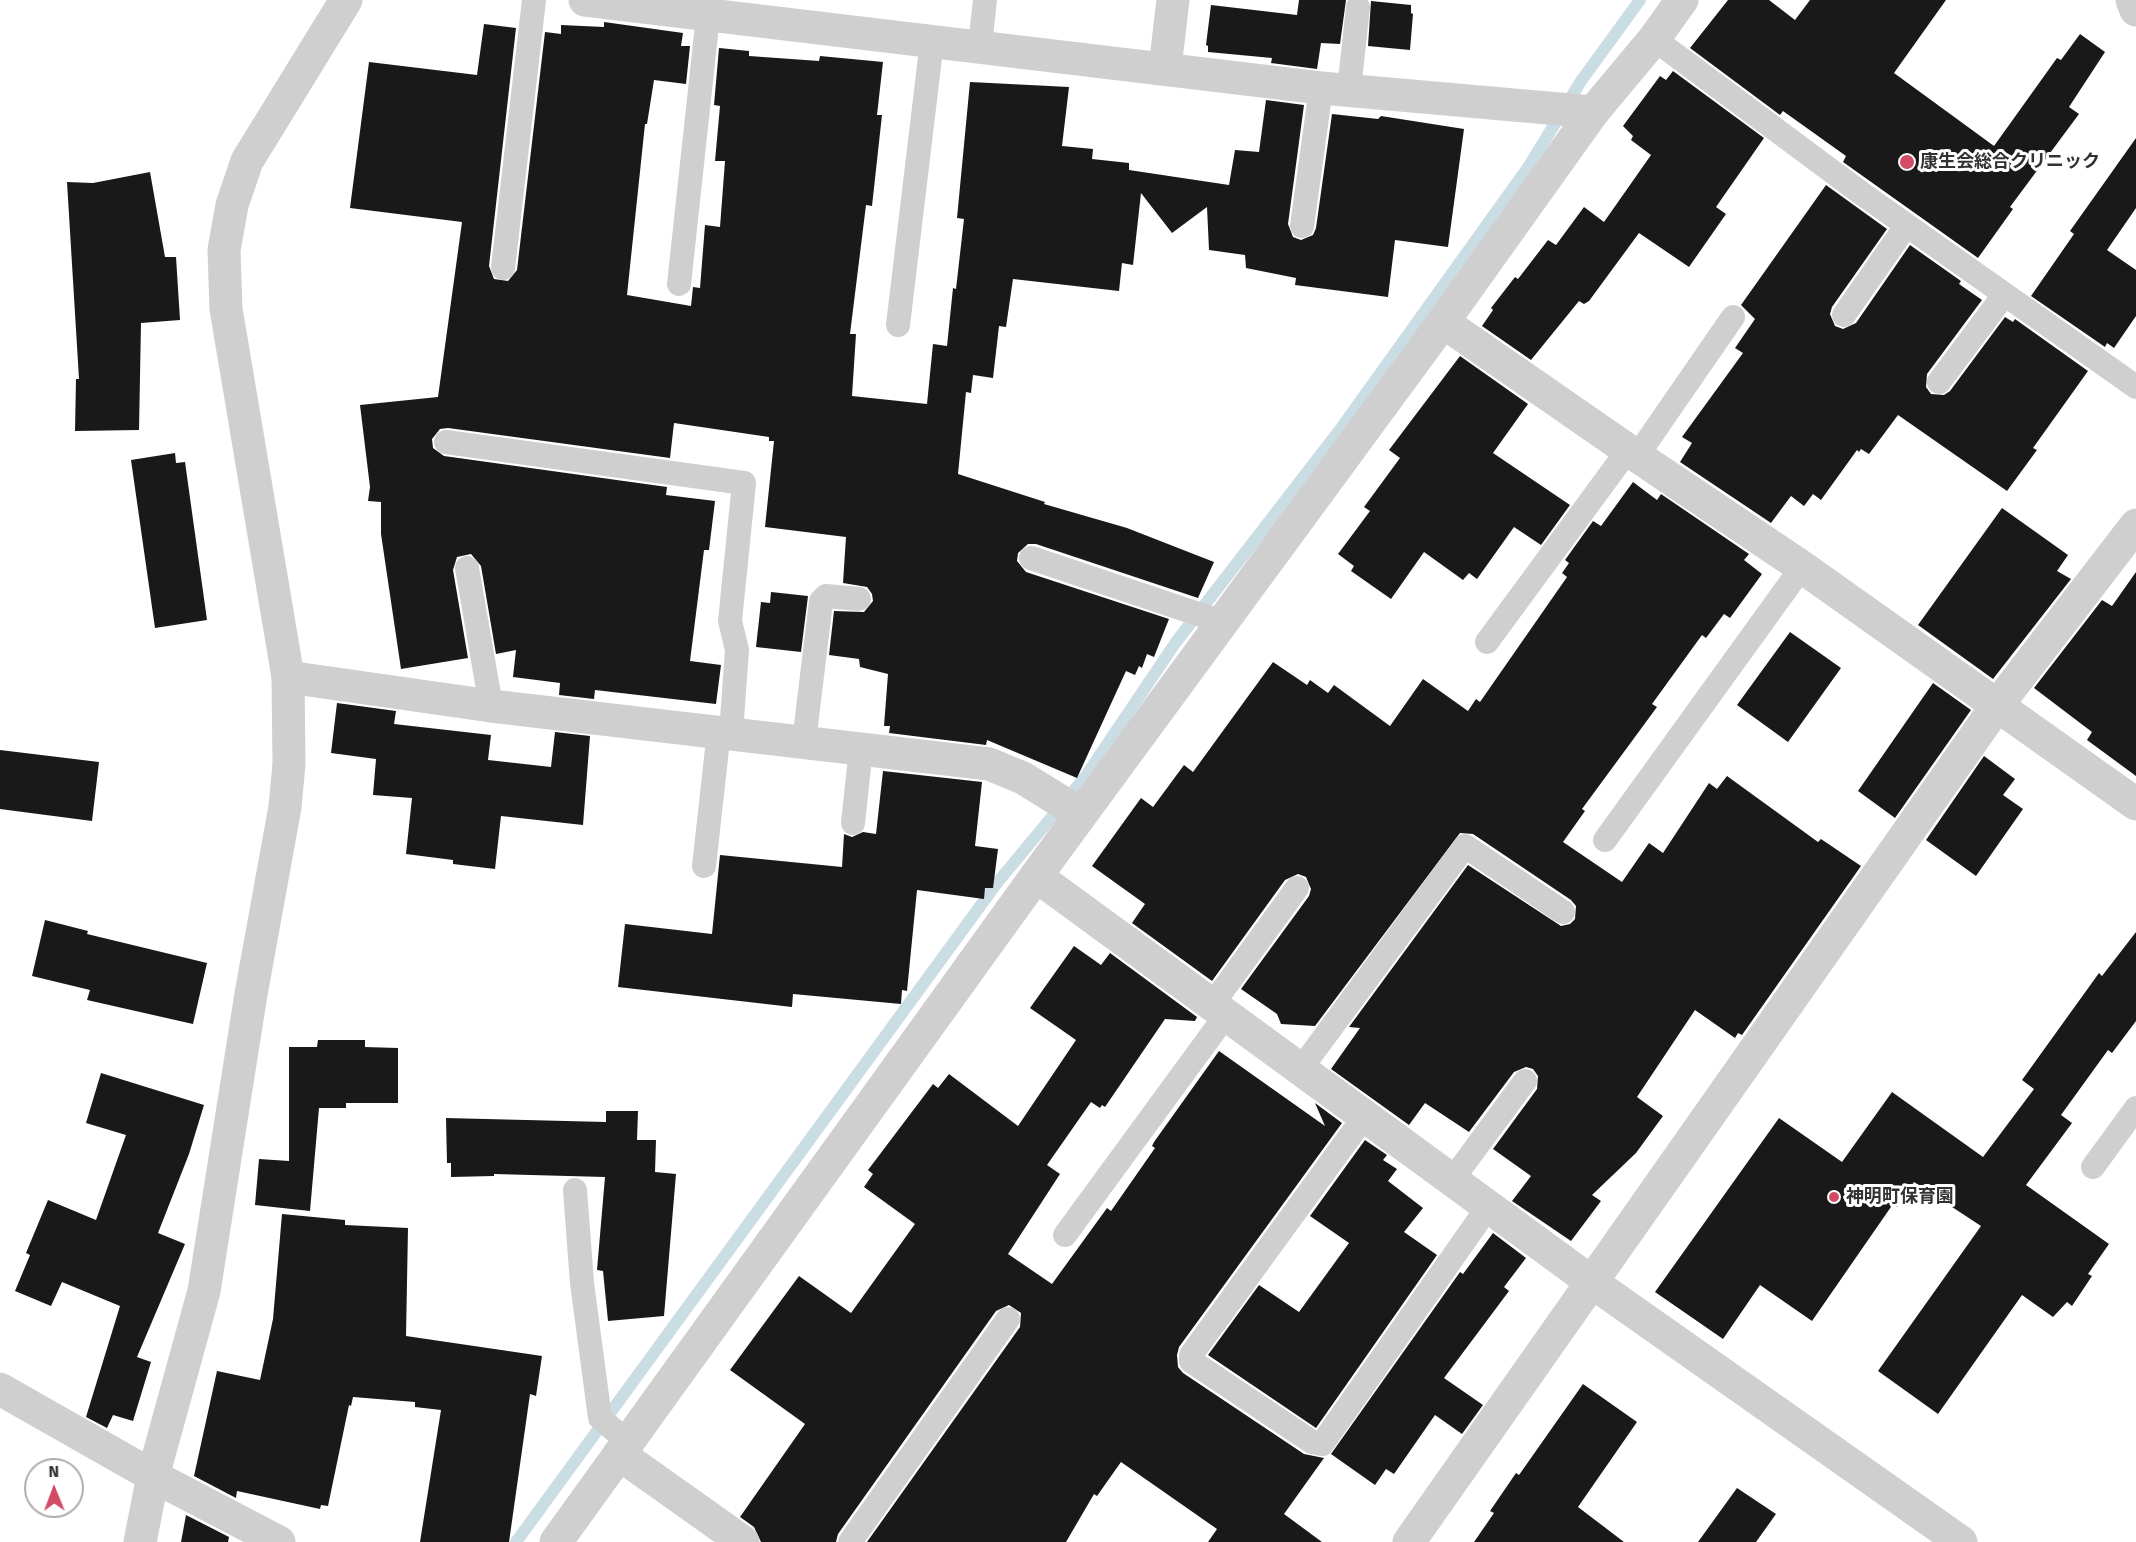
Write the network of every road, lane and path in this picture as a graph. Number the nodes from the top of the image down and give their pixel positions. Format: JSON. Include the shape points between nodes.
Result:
{"nodes":[{"id":1,"x":346,"y":0,"type":"edge"},
{"id":2,"x":534,"y":0,"type":"edge"},
{"id":3,"x":585,"y":0,"type":"edge"},
{"id":4,"x":985,"y":0,"type":"edge"},
{"id":5,"x":1173,"y":0,"type":"edge"},
{"id":6,"x":1682,"y":0,"type":"edge"},
{"id":7,"x":2132,"y":0,"type":"edge"},
{"id":8,"x":1359,"y":7,"type":"dead end"},
{"id":9,"x":2136,"y":10,"type":"edge"},
{"id":10,"x":708,"y":16,"type":"junction"},
{"id":11,"x":1654,"y":39,"type":"junction"},
{"id":12,"x":932,"y":41,"type":"junction"},
{"id":13,"x":980,"y":45,"type":"junction"},
{"id":14,"x":1165,"y":68,"type":"junction"},
{"id":15,"x":1335,"y":89,"type":"junction"},
{"id":16,"x":1593,"y":112,"type":"junction"},
{"id":17,"x":1302,"y":226,"type":"dead end"},
{"id":18,"x":1906,"y":226,"type":"junction"},
{"id":19,"x":503,"y":268,"type":"dead end"},
{"id":20,"x":679,"y":284,"type":"dead end"},
{"id":21,"x":2004,"y":295,"type":"junction"},
{"id":22,"x":1844,"y":315,"type":"dead end"},
{"id":23,"x":1733,"y":317,"type":"dead end"},
{"id":24,"x":1443,"y":322,"type":"junction"},
{"id":25,"x":897,"y":325,"type":"dead end"},
{"id":26,"x":1939,"y":382,"type":"dead end"},
{"id":27,"x":2136,"y":387,"type":"edge"},
{"id":28,"x":446,"y":442,"type":"dead end"},
{"id":29,"x":1632,"y":453,"type":"junction"},
{"id":30,"x":2136,"y":525,"type":"edge"},
{"id":31,"x":1031,"y":558,"type":"dead end"},
{"id":32,"x":1802,"y":567,"type":"junction"},
{"id":33,"x":467,"y":568,"type":"dead end"},
{"id":34,"x":859,"y":599,"type":"dead end"},
{"id":35,"x":1222,"y":622,"type":"junction"},
{"id":36,"x":1487,"y":642,"type":"dead end"},
{"id":37,"x":288,"y":677,"type":"junction"},
{"id":38,"x":491,"y":706,"type":"junction"},
{"id":39,"x":1996,"y":707,"type":"junction"},
{"id":40,"x":725,"y":732,"type":"junction"},
{"id":41,"x":804,"y":742,"type":"junction"},
{"id":42,"x":861,"y":748,"type":"junction"},
{"id":43,"x":2136,"y":804,"type":"edge"},
{"id":44,"x":1082,"y":814,"type":"junction"},
{"id":45,"x":853,"y":823,"type":"dead end"},
{"id":46,"x":1605,"y":840,"type":"dead end"},
{"id":47,"x":704,"y":866,"type":"dead end"},
{"id":48,"x":1036,"y":876,"type":"junction"},
{"id":49,"x":1297,"y":888,"type":"dead end"},
{"id":50,"x":1563,"y":912,"type":"dead end"},
{"id":51,"x":1219,"y":1010,"type":"junction"},
{"id":52,"x":1300,"y":1070,"type":"junction"},
{"id":53,"x":1525,"y":1081,"type":"dead end"},
{"id":54,"x":2136,"y":1108,"type":"edge"},
{"id":55,"x":1364,"y":1117,"type":"junction"},
{"id":56,"x":2093,"y":1167,"type":"dead end"},
{"id":57,"x":1452,"y":1180,"type":"junction"},
{"id":58,"x":575,"y":1190,"type":"dead end"},
{"id":59,"x":1488,"y":1207,"type":"junction"},
{"id":60,"x":1065,"y":1235,"type":"dead end"},
{"id":61,"x":1593,"y":1283,"type":"junction"},
{"id":62,"x":1008,"y":1319,"type":"dead end"},
{"id":63,"x":0,"y":1389,"type":"edge"},
{"id":64,"x":624,"y":1448,"type":"junction"},
{"id":65,"x":153,"y":1476,"type":"junction"},
{"id":66,"x":140,"y":1542,"type":"edge"},
{"id":67,"x":279,"y":1542,"type":"edge"},
{"id":68,"x":556,"y":1542,"type":"edge"},
{"id":69,"x":743,"y":1542,"type":"edge"},
{"id":70,"x":850,"y":1542,"type":"edge"},
{"id":71,"x":1409,"y":1542,"type":"edge"},
{"id":72,"x":1961,"y":1542,"type":"edge"}],
"edges":[{"from":1,"to":37,"type":"street","via":[[247,161],[232,206],[224,250],[226,309]]},
{"from":2,"to":19,"type":"lane"},
{"from":3,"to":10,"type":"street"},
{"from":4,"to":13,"type":"lane"},
{"from":5,"to":14,"type":"street"},
{"from":6,"to":11,"type":"street"},
{"from":7,"to":9,"type":"street"},
{"from":8,"to":15,"type":"lane"},
{"from":10,"to":12,"type":"street"},
{"from":10,"to":20,"type":"lane"},
{"from":11,"to":16,"type":"street"},
{"from":11,"to":18,"type":"lane"},
{"from":12,"to":13,"type":"street"},
{"from":12,"to":25,"type":"lane"},
{"from":13,"to":14,"type":"street"},
{"from":14,"to":15,"type":"street"},
{"from":15,"to":16,"type":"street"},
{"from":15,"to":17,"type":"lane"},
{"from":16,"to":24,"type":"street"},
{"from":18,"to":21,"type":"lane"},
{"from":18,"to":22,"type":"lane"},
{"from":21,"to":26,"type":"lane"},
{"from":21,"to":27,"type":"lane"},
{"from":23,"to":29,"type":"lane"},
{"from":24,"to":29,"type":"street"},
{"from":24,"to":35,"type":"street"},
{"from":28,"to":40,"type":"lane","via":[[744,483],[730,621],[737,650]]},
{"from":29,"to":32,"type":"street"},
{"from":29,"to":36,"type":"lane"},
{"from":30,"to":39,"type":"street"},
{"from":31,"to":35,"type":"lane"},
{"from":32,"to":39,"type":"street"},
{"from":32,"to":46,"type":"lane"},
{"from":33,"to":38,"type":"lane"},
{"from":34,"to":41,"type":"lane","via":[[826,596],[821,601]]},
{"from":35,"to":44,"type":"street"},
{"from":37,"to":38,"type":"street"},
{"from":37,"to":65,"type":"street","via":[[289,764],[285,807],[204,1291]]},
{"from":38,"to":40,"type":"street"},
{"from":39,"to":43,"type":"street"},
{"from":39,"to":61,"type":"street"},
{"from":40,"to":41,"type":"street"},
{"from":40,"to":47,"type":"lane"},
{"from":41,"to":42,"type":"street"},
{"from":42,"to":44,"type":"street","via":[[989,764],[1023,778]]},
{"from":42,"to":45,"type":"lane"},
{"from":44,"to":48,"type":"street"},
{"from":48,"to":51,"type":"street"},
{"from":48,"to":64,"type":"street"},
{"from":49,"to":51,"type":"lane"},
{"from":50,"to":52,"type":"lane","via":[[1465,846]]},
{"from":51,"to":52,"type":"street"},
{"from":51,"to":60,"type":"lane"},
{"from":52,"to":55,"type":"street"},
{"from":53,"to":57,"type":"lane"},
{"from":54,"to":56,"type":"lane"},
{"from":55,"to":57,"type":"street"},
{"from":55,"to":59,"type":"lane","via":[[1191,1355],[1191,1361],[1312,1442],[1322,1444]]},
{"from":57,"to":59,"type":"street"},
{"from":58,"to":64,"type":"lane","via":[[582,1283],[600,1418]]},
{"from":59,"to":61,"type":"street"},
{"from":61,"to":71,"type":"street"},
{"from":61,"to":72,"type":"street"},
{"from":62,"to":70,"type":"lane"},
{"from":63,"to":65,"type":"street"},
{"from":64,"to":68,"type":"street"},
{"from":64,"to":69,"type":"street"},
{"from":65,"to":66,"type":"street"},
{"from":65,"to":67,"type":"street"}]}
